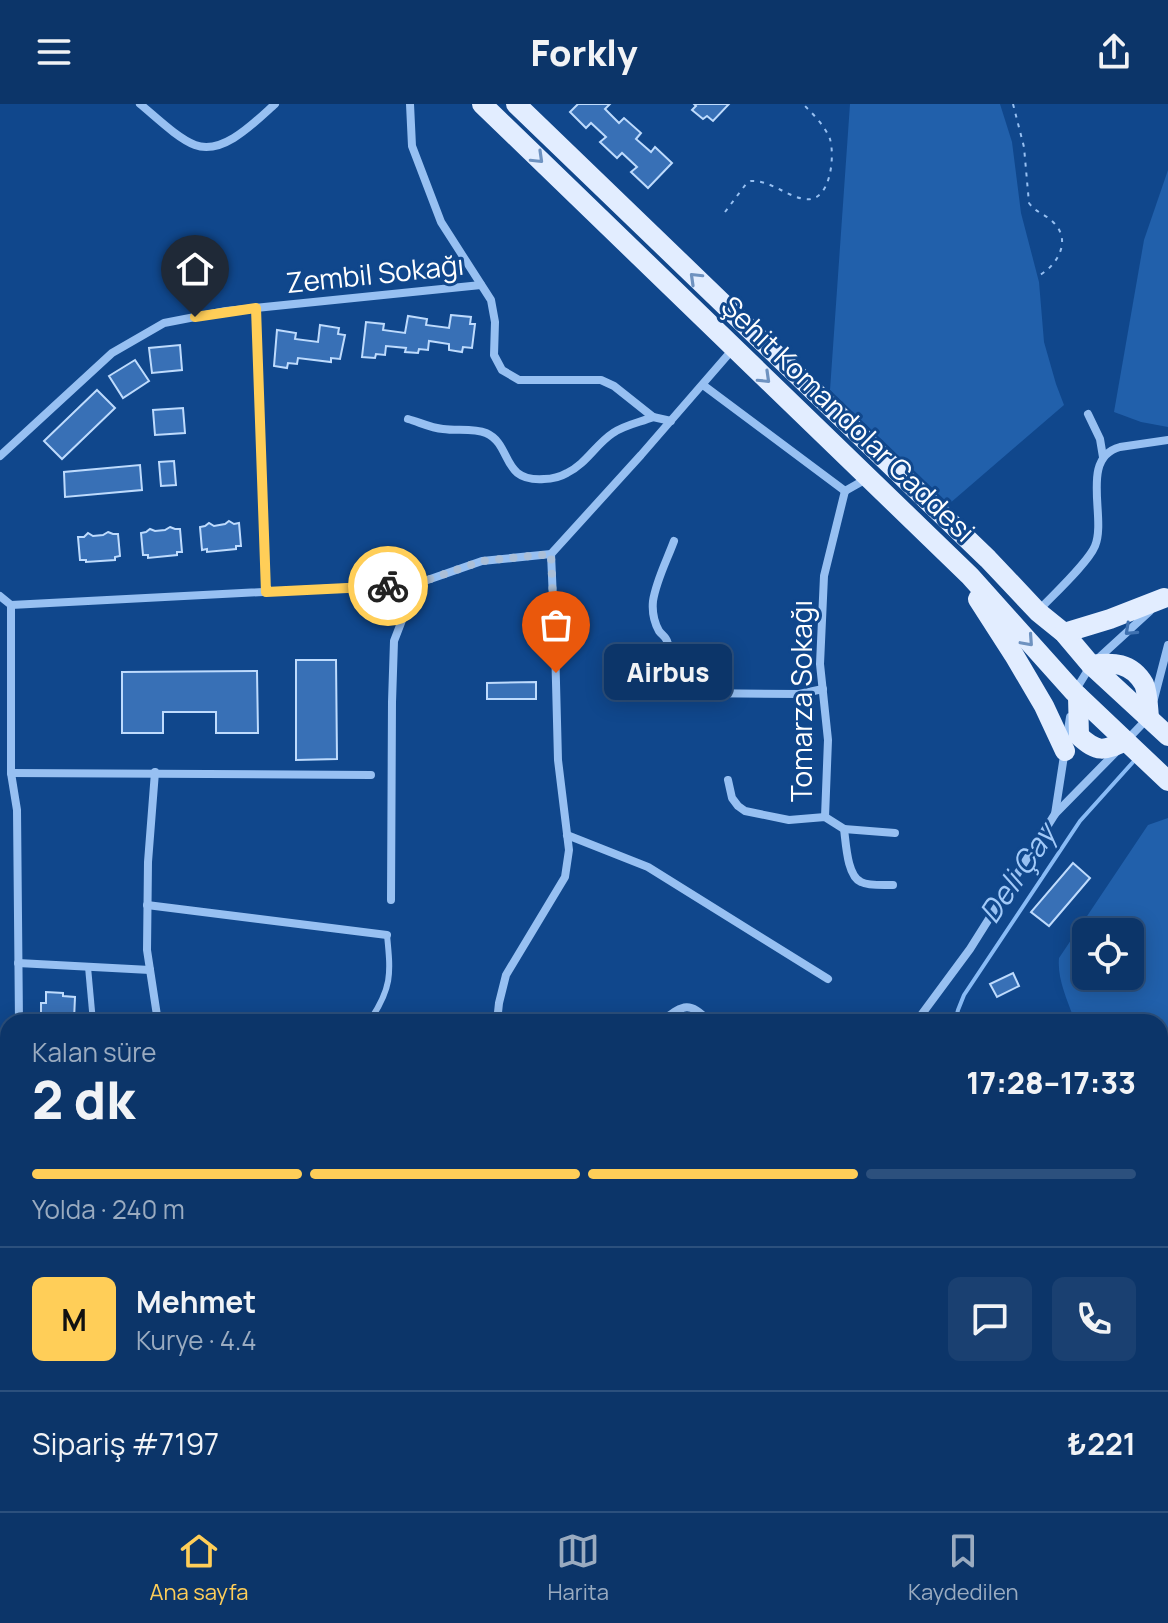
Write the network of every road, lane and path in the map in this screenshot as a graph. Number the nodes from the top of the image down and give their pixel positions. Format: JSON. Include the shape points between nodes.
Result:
{"nodes":[{"id":1,"x":140,"y":104,"type":"edge"},
{"id":2,"x":275,"y":104,"type":"edge"},
{"id":3,"x":410,"y":104,"type":"edge"},
{"id":4,"x":482,"y":104,"type":"edge"},
{"id":5,"x":516,"y":104,"type":"edge"},
{"id":6,"x":803,"y":104,"type":"edge"},
{"id":7,"x":1013,"y":104,"type":"edge"},
{"id":8,"x":725,"y":212,"type":"dead end"},
{"id":9,"x":1038,"y":276,"type":"dead end"},
{"id":10,"x":481,"y":285,"type":"junction"},
{"id":11,"x":256,"y":308,"type":"junction"},
{"id":12,"x":734,"y":348,"type":"junction"},
{"id":13,"x":703,"y":385,"type":"junction"},
{"id":14,"x":1088,"y":414,"type":"dead end"},
{"id":15,"x":653,"y":417,"type":"junction"},
{"id":16,"x":408,"y":419,"type":"dead end"},
{"id":17,"x":671,"y":421,"type":"junction"},
{"id":18,"x":1168,"y":440,"type":"edge"},
{"id":19,"x":0,"y":456,"type":"edge"},
{"id":20,"x":1103,"y":457,"type":"junction"},
{"id":21,"x":868,"y":478,"type":"junction"},
{"id":22,"x":845,"y":491,"type":"junction"},
{"id":23,"x":674,"y":541,"type":"dead end"},
{"id":24,"x":551,"y":554,"type":"junction"},
{"id":25,"x":949,"y":556,"type":"junction"},
{"id":26,"x":416,"y":584,"type":"junction"},
{"id":27,"x":266,"y":592,"type":"junction"},
{"id":28,"x":0,"y":596,"type":"edge"},
{"id":29,"x":1166,"y":596,"type":"edge"},
{"id":30,"x":11,"y":605,"type":"junction"},
{"id":31,"x":1038,"y":612,"type":"junction"},
{"id":32,"x":1064,"y":633,"type":"junction"},
{"id":33,"x":1168,"y":645,"type":"edge"},
{"id":34,"x":1091,"y":665,"type":"junction"},
{"id":35,"x":823,"y":689,"type":"junction"},
{"id":36,"x":1076,"y":694,"type":"junction"},
{"id":37,"x":1149,"y":718,"type":"junction"},
{"id":38,"x":1168,"y":736,"type":"edge"},
{"id":39,"x":1126,"y":741,"type":"junction"},
{"id":40,"x":1065,"y":751,"type":"junction"},
{"id":41,"x":155,"y":772,"type":"junction"},
{"id":42,"x":11,"y":773,"type":"junction"},
{"id":43,"x":371,"y":775,"type":"dead end"},
{"id":44,"x":728,"y":780,"type":"dead end"},
{"id":45,"x":1168,"y":781,"type":"edge"},
{"id":46,"x":1055,"y":814,"type":"junction"},
{"id":47,"x":825,"y":817,"type":"junction"},
{"id":48,"x":844,"y":829,"type":"junction"},
{"id":49,"x":895,"y":833,"type":"dead end"},
{"id":50,"x":567,"y":835,"type":"junction"},
{"id":51,"x":893,"y":885,"type":"dead end"},
{"id":52,"x":391,"y":900,"type":"dead end"},
{"id":53,"x":147,"y":905,"type":"junction"},
{"id":54,"x":387,"y":935,"type":"joint"},
{"id":55,"x":18,"y":963,"type":"junction"},
{"id":56,"x":88,"y":967,"type":"junction"},
{"id":57,"x":150,"y":970,"type":"junction"},
{"id":58,"x":828,"y":979,"type":"dead end"},
{"id":59,"x":19,"y":1014,"type":"edge"},
{"id":60,"x":92,"y":1014,"type":"edge"},
{"id":61,"x":157,"y":1014,"type":"edge"},
{"id":62,"x":374,"y":1014,"type":"edge"},
{"id":63,"x":498,"y":1014,"type":"edge"},
{"id":64,"x":671,"y":1014,"type":"edge"},
{"id":65,"x":702,"y":1014,"type":"edge"},
{"id":66,"x":926,"y":1014,"type":"edge"}],
"edges":[{"from":1,"to":2,"type":"street","via":[[197,146],[219,147]]},
{"from":3,"to":10,"type":"street","via":[[412,146],[441,222]]},
{"from":4,"to":12,"type":"main road","name":"Şehit Komandolar Caddesi","one_way":true},
{"from":31,"to":5,"type":"main road","name":"Şehit Komandolar Caddesi","one_way":true},
{"from":6,"to":8,"type":"path","via":[[831,144],[824,191],[805,200],[751,181]]},
{"from":7,"to":9,"type":"path","via":[[1029,203],[1061,232],[1058,258]]},
{"from":10,"to":11,"type":"street","name":"Zembil Sokağı"},
{"from":10,"to":15,"type":"street","name":"Zembil Sokağı","via":[[491,300],[494,355],[502,370],[519,380],[601,380]]},
{"from":11,"to":19,"type":"street","name":"Zembil Sokağı","via":[[164,323],[112,353]]},
{"from":11,"to":27,"type":"street"},
{"from":12,"to":13,"type":"street"},
{"from":12,"to":21,"type":"main road","name":"Şehit Komandolar Caddesi","one_way":true},
{"from":13,"to":17,"type":"street"},
{"from":13,"to":22,"type":"street"},
{"from":14,"to":20,"type":"street"},
{"from":15,"to":16,"type":"street","via":[[615,431],[568,473],[536,480],[515,471],[485,433],[439,429]]},
{"from":15,"to":17,"type":"street","name":"Zembil Sokağı"},
{"from":17,"to":24,"type":"street"},
{"from":18,"to":20,"type":"street","via":[[1114,449]]},
{"from":20,"to":31,"type":"street","via":[[1097,470],[1099,529],[1094,550]]},
{"from":21,"to":22,"type":"street"},
{"from":21,"to":25,"type":"main road","name":"Şehit Komandolar Caddesi"},
{"from":22,"to":35,"type":"street","name":"Tomarza Sokağı","via":[[824,576]]},
{"from":23,"to":35,"type":"street","via":[[653,605],[654,619],[668,642],[674,685],[690,693],[799,694]]},
{"from":24,"to":26,"type":"street","via":[[482,561]]},
{"from":24,"to":50,"type":"street","via":[[558,760]]},
{"from":25,"to":36,"type":"main road","name":"Şehit Komandolar Caddesi","one_way":true},
{"from":25,"to":40,"type":"main road","via":[[1014,655]]},
{"from":26,"to":27,"type":"street"},
{"from":26,"to":52,"type":"street","via":[[394,641]]},
{"from":27,"to":30,"type":"street"},
{"from":28,"to":30,"type":"street"},
{"from":29,"to":32,"type":"main road"},
{"from":29,"to":34,"type":"street","one_way":true},
{"from":30,"to":42,"type":"street"},
{"from":31,"to":32,"type":"main road","name":"Şehit Komandolar Caddesi"},
{"from":32,"to":34,"type":"main road","name":"Şehit Komandolar Caddesi"},
{"from":33,"to":37,"type":"street"},
{"from":34,"to":36,"type":"street"},
{"from":34,"to":37,"type":"main road","name":"Şehit Komandolar Caddesi"},
{"from":35,"to":47,"type":"street","name":"Tomarza Sokağı","via":[[828,740]]},
{"from":36,"to":39,"type":"main road","name":"Şehit Komandolar Caddesi"},
{"from":36,"to":39,"type":"main road","via":[[1079,736],[1093,749],[1107,750]]},
{"from":36,"to":40,"type":"street"},
{"from":37,"to":38,"type":"main road","name":"Şehit Komandolar Caddesi"},
{"from":37,"to":39,"type":"street"},
{"from":39,"to":45,"type":"main road","name":"Şehit Komandolar Caddesi"},
{"from":39,"to":46,"type":"street"},
{"from":40,"to":46,"type":"street"},
{"from":41,"to":42,"type":"street"},
{"from":41,"to":43,"type":"street"},
{"from":41,"to":53,"type":"street"},
{"from":42,"to":55,"type":"street","via":[[17,810]]},
{"from":44,"to":47,"type":"street","via":[[732,798],[745,811],[789,820]]},
{"from":46,"to":66,"type":"street"},
{"from":47,"to":48,"type":"street"},
{"from":48,"to":49,"type":"street"},
{"from":48,"to":51,"type":"street","via":[[856,879]]},
{"from":50,"to":58,"type":"street","via":[[648,867]]},
{"from":50,"to":63,"type":"street","via":[[565,877],[506,975]]},
{"from":53,"to":54,"type":"street"},
{"from":53,"to":57,"type":"street"},
{"from":54,"to":62,"type":"lane","via":[[388,989]]},
{"from":55,"to":56,"type":"street"},
{"from":55,"to":59,"type":"street"},
{"from":56,"to":57,"type":"street"},
{"from":56,"to":60,"type":"lane"},
{"from":57,"to":61,"type":"street"},
{"from":64,"to":65,"type":"street","via":[[685,1007]]}]}
